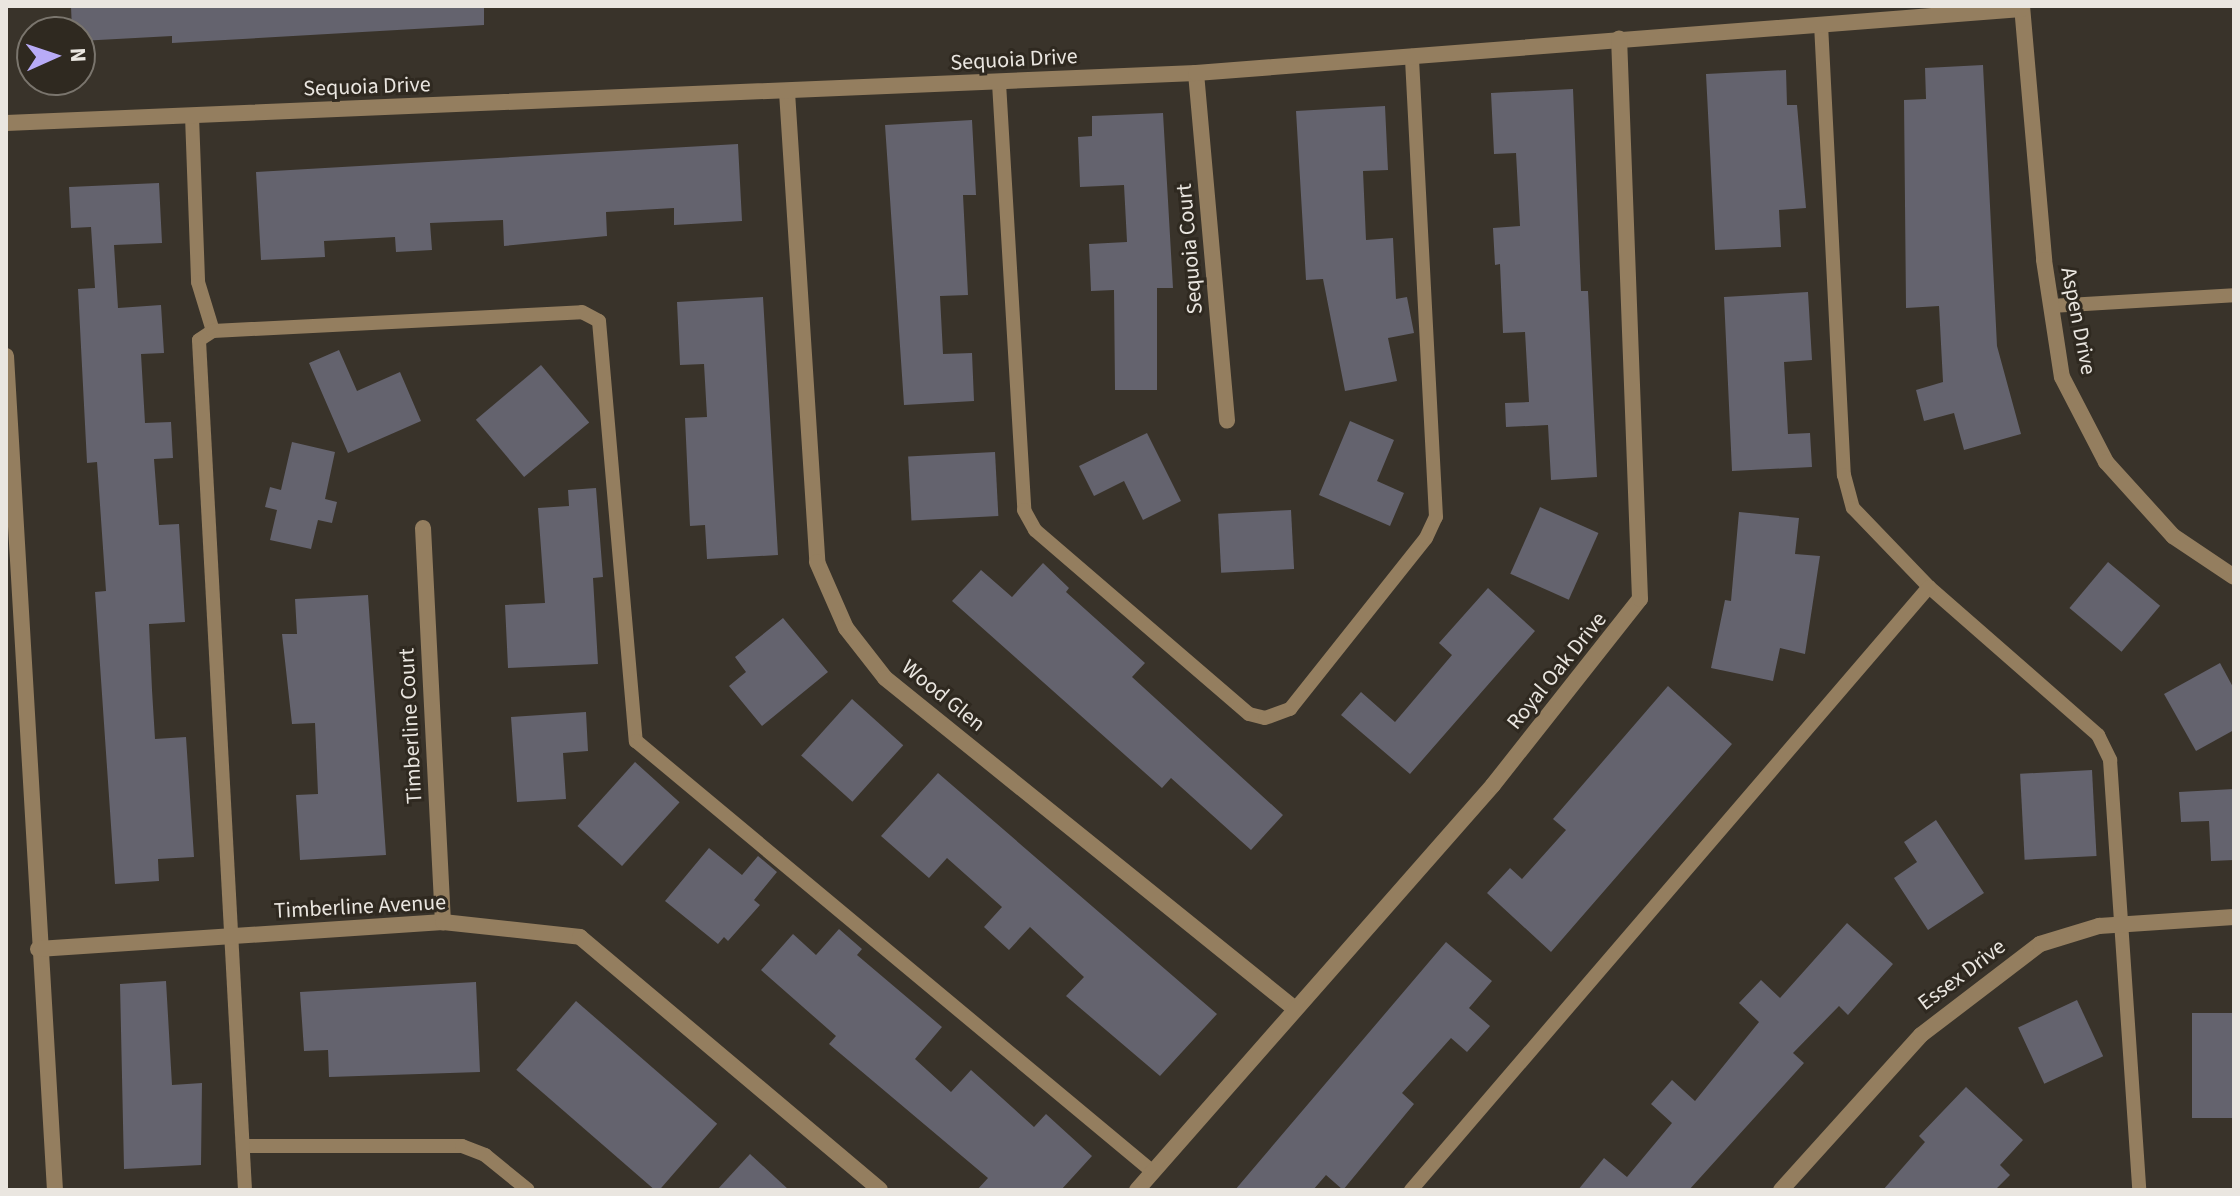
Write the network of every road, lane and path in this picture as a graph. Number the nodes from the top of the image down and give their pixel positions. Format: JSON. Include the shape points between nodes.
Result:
{"nodes":[{"id":1,"x":2022,"y":8,"type":"edge"},
{"id":2,"x":1821,"y":24,"type":"junction"},
{"id":3,"x":1619,"y":38,"type":"junction"},
{"id":4,"x":1412,"y":56,"type":"junction"},
{"id":5,"x":1196,"y":73,"type":"junction"},
{"id":6,"x":999,"y":83,"type":"junction"},
{"id":7,"x":787,"y":92,"type":"junction"},
{"id":8,"x":192,"y":116,"type":"junction"},
{"id":9,"x":6,"y":123,"type":"edge"},
{"id":10,"x":2234,"y":295,"type":"edge"},
{"id":11,"x":2051,"y":306,"type":"junction"},
{"id":12,"x":213,"y":331,"type":"junction"},
{"id":13,"x":6,"y":356,"type":"edge"},
{"id":14,"x":1227,"y":421,"type":"dead end"},
{"id":15,"x":423,"y":528,"type":"dead end"},
{"id":16,"x":2233,"y":574,"type":"edge"},
{"id":17,"x":1929,"y":587,"type":"junction"},
{"id":18,"x":2234,"y":917,"type":"edge"},
{"id":19,"x":443,"y":922,"type":"junction"},
{"id":20,"x":2123,"y":924,"type":"junction"},
{"id":21,"x":233,"y":936,"type":"junction"},
{"id":22,"x":38,"y":949,"type":"junction"},
{"id":23,"x":1295,"y":1009,"type":"junction"},
{"id":24,"x":243,"y":1146,"type":"junction"},
{"id":25,"x":1153,"y":1172,"type":"junction"},
{"id":26,"x":55,"y":1190,"type":"edge"},
{"id":27,"x":245,"y":1190,"type":"edge"},
{"id":28,"x":528,"y":1190,"type":"edge"},
{"id":29,"x":880,"y":1190,"type":"edge"},
{"id":30,"x":1137,"y":1190,"type":"edge"},
{"id":31,"x":1411,"y":1190,"type":"edge"},
{"id":32,"x":1781,"y":1190,"type":"edge"},
{"id":33,"x":2139,"y":1190,"type":"edge"}],
"edges":[{"from":1,"to":2,"type":"street","name":"Sequoia Drive"},
{"from":1,"to":11,"type":"street","name":"Aspen Drive"},
{"from":2,"to":3,"type":"street","name":"Sequoia Drive"},
{"from":2,"to":17,"type":"lane","via":[[1844,475],[1853,508]]},
{"from":3,"to":4,"type":"street","name":"Sequoia Drive"},
{"from":3,"to":23,"type":"street","name":"Royal Oak Drive","via":[[1640,599],[1493,785]]},
{"from":4,"to":5,"type":"street","name":"Sequoia Drive"},
{"from":4,"to":6,"type":"lane","via":[[1436,517],[1426,538],[1290,709],[1265,718],[1249,714],[1035,530],[1024,510]]},
{"from":5,"to":6,"type":"street","name":"Sequoia Drive"},
{"from":5,"to":14,"type":"street","name":"Sequoia Court"},
{"from":6,"to":7,"type":"street","name":"Sequoia Drive"},
{"from":7,"to":8,"type":"street","name":"Sequoia Drive"},
{"from":7,"to":23,"type":"street","name":"Wood Glen","via":[[817,562],[846,628],[885,678]]},
{"from":8,"to":9,"type":"street","name":"Sequoia Drive"},
{"from":8,"to":12,"type":"lane","via":[[198,282]]},
{"from":10,"to":11,"type":"lane"},
{"from":11,"to":16,"type":"street","name":"Aspen Drive","via":[[2062,377],[2106,462],[2173,536]]},
{"from":12,"to":21,"type":"lane","via":[[199,340]]},
{"from":12,"to":25,"type":"lane","via":[[582,312],[599,321],[636,741]]},
{"from":13,"to":22,"type":"street"},
{"from":15,"to":19,"type":"street","name":"Timberline Court"},
{"from":17,"to":20,"type":"lane","via":[[2098,735],[2110,760]]},
{"from":17,"to":31,"type":"lane"},
{"from":18,"to":20,"type":"street","name":"Essex Drive"},
{"from":19,"to":21,"type":"street","name":"Timberline Avenue"},
{"from":19,"to":29,"type":"street","name":"Timberline Avenue","via":[[580,937]]},
{"from":20,"to":32,"type":"street","name":"Essex Drive","via":[[2040,944],[1921,1035]]},
{"from":20,"to":33,"type":"lane"},
{"from":21,"to":22,"type":"street","name":"Timberline Avenue"},
{"from":21,"to":24,"type":"lane"},
{"from":22,"to":26,"type":"street"},
{"from":23,"to":25,"type":"street","name":"Royal Oak Drive"},
{"from":24,"to":27,"type":"lane"},
{"from":24,"to":28,"type":"lane","via":[[462,1146],[485,1155]]},
{"from":25,"to":30,"type":"street","name":"Royal Oak Drive"}]}
